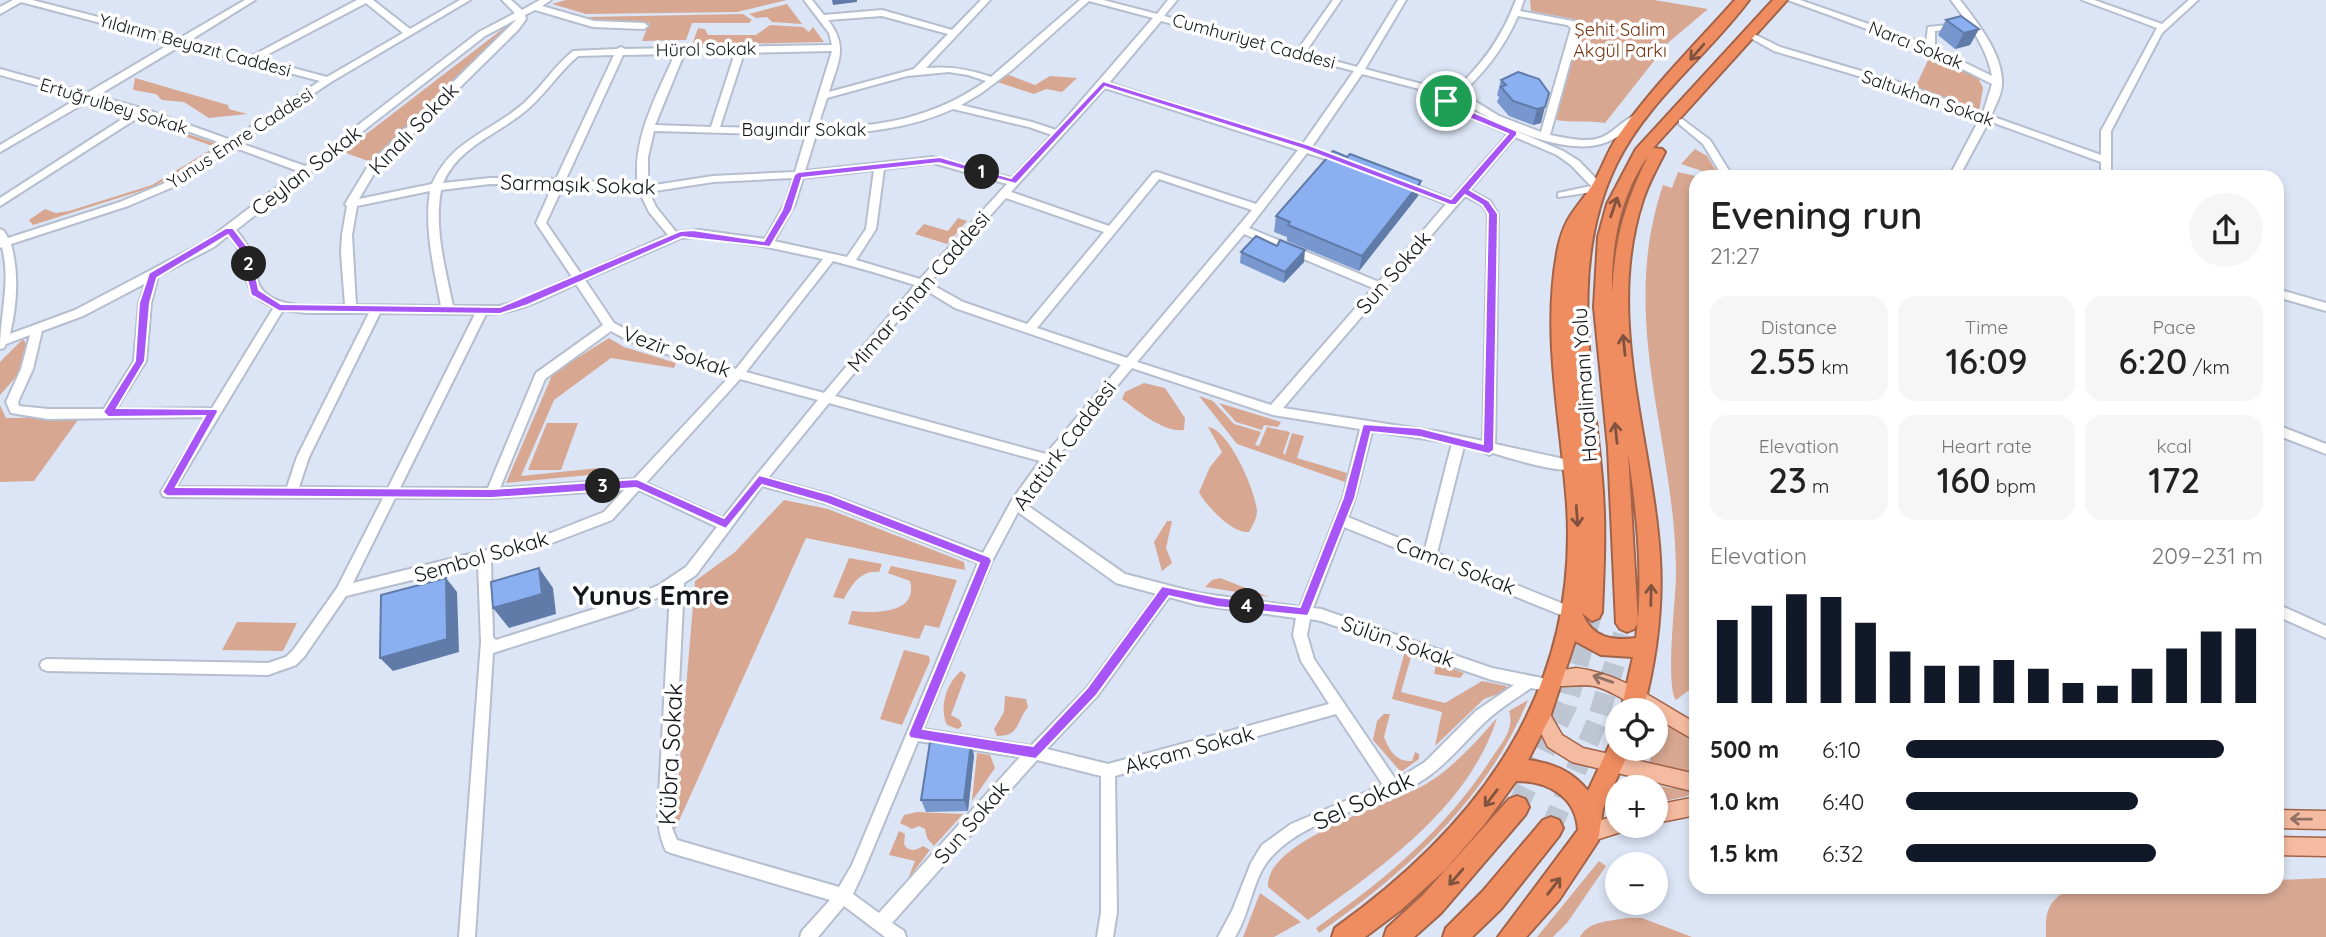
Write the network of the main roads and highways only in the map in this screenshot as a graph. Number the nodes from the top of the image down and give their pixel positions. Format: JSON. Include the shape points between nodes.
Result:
{"nodes":[{"id":1,"x":1742,"y":0,"type":"edge"},
{"id":2,"x":1780,"y":0,"type":"edge"},
{"id":3,"x":1722,"y":65,"type":"junction"},
{"id":4,"x":1599,"y":188,"type":"junction"},
{"id":5,"x":1582,"y":612,"type":"junction"},
{"id":6,"x":1627,"y":623,"type":"tunnel mouth"},
{"id":7,"x":1647,"y":644,"type":"junction"},
{"id":8,"x":1554,"y":682,"type":"junction"},
{"id":9,"x":1630,"y":698,"type":"edge"},
{"id":10,"x":1639,"y":698,"type":"edge"},
{"id":11,"x":1541,"y":715,"type":"junction"},
{"id":12,"x":1668,"y":719,"type":"edge"},
{"id":13,"x":1689,"y":729,"type":"edge"},
{"id":14,"x":1605,"y":755,"type":"edge"},
{"id":15,"x":1614,"y":761,"type":"edge"},
{"id":16,"x":1628,"y":761,"type":"edge"},
{"id":17,"x":1511,"y":769,"type":"junction"},
{"id":18,"x":1689,"y":781,"type":"edge"},
{"id":19,"x":1517,"y":807,"type":"tunnel mouth"},
{"id":20,"x":1689,"y":807,"type":"edge"},
{"id":21,"x":1668,"y":812,"type":"edge"},
{"id":22,"x":2284,"y":819,"type":"edge"},
{"id":23,"x":2326,"y":820,"type":"edge"},
{"id":24,"x":1551,"y":828,"type":"tunnel mouth"},
{"id":25,"x":1605,"y":828,"type":"edge"},
{"id":26,"x":1590,"y":833,"type":"junction"},
{"id":27,"x":2284,"y":846,"type":"edge"},
{"id":28,"x":2326,"y":847,"type":"edge"},
{"id":29,"x":1344,"y":937,"type":"edge"},
{"id":30,"x":1396,"y":937,"type":"edge"},
{"id":31,"x":1455,"y":937,"type":"edge"},
{"id":32,"x":1510,"y":937,"type":"edge"}],
"edges":[{"from":1,"to":4,"type":"highway","name":"Havalimanı Yolu","one_way":true,"via":[[1620,145]]},
{"from":2,"to":3,"type":"highway"},
{"from":6,"to":3,"type":"highway","one_way":true,"via":[[1618,448],[1604,317],[1608,231],[1615,201],[1637,159]]},
{"from":7,"to":3,"type":"highway","one_way":true,"via":[[1650,557],[1624,346],[1620,273],[1627,220],[1639,183],[1660,147]]},
{"from":4,"to":5,"type":"highway","name":"Havalimanı Yolu","via":[[1579,266],[1576,314],[1595,522]]},
{"from":4,"to":5,"type":"highway","one_way":true,"via":[[1575,221],[1562,276]]},
{"from":5,"to":7,"type":"highway","via":[[1580,632],[1598,646],[1625,650]]},
{"from":5,"to":8,"type":"highway"},
{"from":7,"to":10,"type":"highway"},
{"from":9,"to":8,"type":"main road","one_way":true,"via":[[1596,676]]},
{"from":8,"to":11,"type":"highway"},
{"from":11,"to":14,"type":"main road","via":[[1563,747]]},
{"from":11,"to":17,"type":"highway"},
{"from":12,"to":13,"type":"main road"},
{"from":15,"to":26,"type":"highway","via":[[1591,809]]},
{"from":16,"to":18,"type":"main road"},
{"from":17,"to":26,"type":"highway","via":[[1539,770],[1566,782],[1583,804]]},
{"from":17,"to":29,"type":"highway","one_way":true,"via":[[1430,869]]},
{"from":19,"to":30,"type":"highway","one_way":true,"via":[[1432,904]]},
{"from":20,"to":21,"type":"main road"},
{"from":23,"to":22,"type":"main road","one_way":true},
{"from":24,"to":31,"type":"highway"},
{"from":25,"to":26,"type":"main road"},
{"from":32,"to":26,"type":"highway","one_way":true,"via":[[1550,891]]},
{"from":27,"to":28,"type":"main road"}]}
